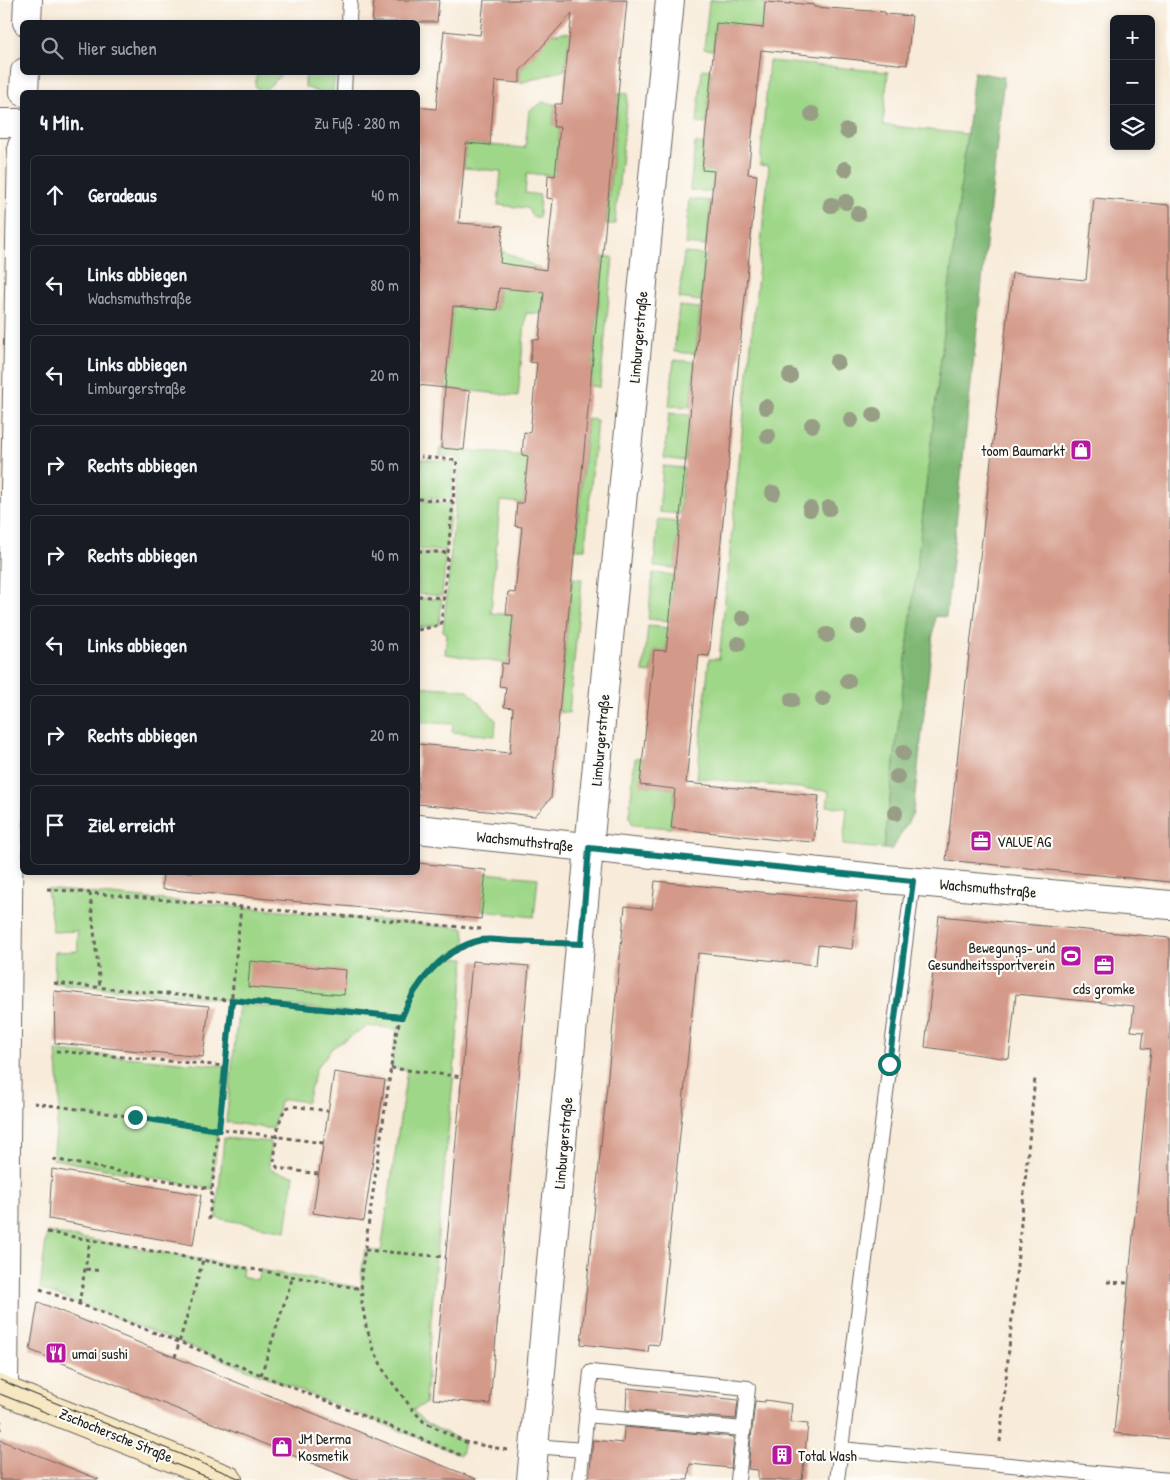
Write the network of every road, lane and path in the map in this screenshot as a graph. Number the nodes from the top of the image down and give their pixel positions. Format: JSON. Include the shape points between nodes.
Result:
{"nodes":[{"id":1,"x":28,"y":0,"type":"edge"},
{"id":2,"x":350,"y":0,"type":"edge"},
{"id":3,"x":670,"y":0,"type":"edge"},
{"id":4,"x":27,"y":20,"type":"edge"},
{"id":5,"x":349,"y":20,"type":"edge"},
{"id":6,"x":25,"y":75,"type":"edge"},
{"id":7,"x":345,"y":75,"type":"edge"},
{"id":8,"x":24,"y":90,"type":"edge"},
{"id":9,"x":344,"y":90,"type":"edge"},
{"id":10,"x":0,"y":123,"type":"edge"},
{"id":11,"x":20,"y":123,"type":"edge"},
{"id":12,"x":20,"y":188,"type":"edge"},
{"id":13,"x":8,"y":437,"type":"edge"},
{"id":14,"x":421,"y":457,"type":"dead end"},
{"id":15,"x":420,"y":498,"type":"edge"},
{"id":16,"x":453,"y":501,"type":"junction"},
{"id":17,"x":420,"y":551,"type":"edge"},
{"id":18,"x":448,"y":553,"type":"junction"},
{"id":19,"x":420,"y":596,"type":"edge"},
{"id":20,"x":444,"y":598,"type":"junction"},
{"id":21,"x":420,"y":630,"type":"edge"},
{"id":22,"x":11,"y":788,"type":"edge"},
{"id":23,"x":420,"y":829,"type":"edge"},
{"id":24,"x":589,"y":848,"type":"junction"},
{"id":25,"x":913,"y":881,"type":"junction"},
{"id":26,"x":47,"y":889,"type":"dead end"},
{"id":27,"x":90,"y":893,"type":"junction"},
{"id":28,"x":1170,"y":905,"type":"edge"},
{"id":29,"x":241,"y":907,"type":"junction"},
{"id":30,"x":482,"y":929,"type":"dead end"},
{"id":31,"x":581,"y":944,"type":"junction"},
{"id":32,"x":54,"y":983,"type":"dead end"},
{"id":33,"x":100,"y":988,"type":"junction"},
{"id":34,"x":232,"y":1000,"type":"junction"},
{"id":35,"x":402,"y":1017,"type":"junction"},
{"id":36,"x":56,"y":1051,"type":"dead end"},
{"id":37,"x":225,"y":1066,"type":"junction"},
{"id":38,"x":391,"y":1068,"type":"junction"},
{"id":39,"x":462,"y":1077,"type":"dead end"},
{"id":40,"x":1035,"y":1078,"type":"dead end"},
{"id":41,"x":6,"y":1098,"type":"junction"},
{"id":42,"x":328,"y":1111,"type":"dead end"},
{"id":43,"x":219,"y":1130,"type":"junction"},
{"id":44,"x":278,"y":1138,"type":"junction"},
{"id":45,"x":323,"y":1143,"type":"dead end"},
{"id":46,"x":53,"y":1159,"type":"dead end"},
{"id":47,"x":318,"y":1174,"type":"dead end"},
{"id":48,"x":212,"y":1189,"type":"junction"},
{"id":49,"x":209,"y":1220,"type":"dead end"},
{"id":50,"x":47,"y":1232,"type":"dead end"},
{"id":51,"x":90,"y":1240,"type":"junction"},
{"id":52,"x":365,"y":1250,"type":"junction"},
{"id":53,"x":446,"y":1257,"type":"dead end"},
{"id":54,"x":203,"y":1260,"type":"junction"},
{"id":55,"x":86,"y":1268,"type":"junction"},
{"id":56,"x":101,"y":1271,"type":"dead end"},
{"id":57,"x":293,"y":1276,"type":"junction"},
{"id":58,"x":1107,"y":1282,"type":"dead end"},
{"id":59,"x":1128,"y":1283,"type":"dead end"},
{"id":60,"x":362,"y":1288,"type":"junction"},
{"id":61,"x":40,"y":1290,"type":"dead end"},
{"id":62,"x":79,"y":1304,"type":"junction"},
{"id":63,"x":179,"y":1342,"type":"junction"},
{"id":64,"x":175,"y":1357,"type":"dead end"},
{"id":65,"x":261,"y":1375,"type":"junction"},
{"id":66,"x":1,"y":1388,"type":"edge"},
{"id":67,"x":586,"y":1415,"type":"junction"},
{"id":68,"x":744,"y":1430,"type":"junction"},
{"id":69,"x":841,"y":1449,"type":"junction"},
{"id":70,"x":583,"y":1450,"type":"junction"},
{"id":71,"x":461,"y":1455,"type":"dead end"},
{"id":72,"x":533,"y":1461,"type":"edge"},
{"id":73,"x":998,"y":1464,"type":"junction"},
{"id":74,"x":228,"y":1480,"type":"edge"},
{"id":75,"x":579,"y":1480,"type":"edge"},
{"id":76,"x":738,"y":1480,"type":"edge"},
{"id":77,"x":837,"y":1480,"type":"edge"},
{"id":78,"x":1170,"y":1480,"type":"edge"}],
"edges":[{"from":1,"to":4,"type":"street"},
{"from":2,"to":5,"type":"lane"},
{"from":3,"to":24,"type":"street","name":"Limburgerstraße"},
{"from":6,"to":8,"type":"street"},
{"from":7,"to":9,"type":"lane"},
{"from":10,"to":11,"type":"street"},
{"from":12,"to":13,"type":"street"},
{"from":13,"to":22,"type":"street"},
{"from":14,"to":16,"type":"path","via":[[457,460]]},
{"from":15,"to":16,"type":"path"},
{"from":16,"to":18,"type":"path"},
{"from":17,"to":18,"type":"path"},
{"from":18,"to":20,"type":"path"},
{"from":19,"to":20,"type":"path"},
{"from":20,"to":21,"type":"path","via":[[441,625]]},
{"from":22,"to":41,"type":"street"},
{"from":23,"to":24,"type":"street","name":"Wachsmuthstraße"},
{"from":24,"to":25,"type":"street","name":"Wachsmuthstraße"},
{"from":24,"to":31,"type":"street","name":"Limburgerstraße"},
{"from":25,"to":28,"type":"street","name":"Wachsmuthstraße"},
{"from":25,"to":69,"type":"lane"},
{"from":26,"to":27,"type":"path"},
{"from":27,"to":29,"type":"path"},
{"from":27,"to":33,"type":"path"},
{"from":29,"to":30,"type":"path"},
{"from":29,"to":34,"type":"path"},
{"from":31,"to":35,"type":"path","via":[[482,940],[466,946],[443,959],[424,977]]},
{"from":31,"to":72,"type":"street","name":"Limburgerstraße"},
{"from":32,"to":33,"type":"path"},
{"from":33,"to":34,"type":"path"},
{"from":34,"to":35,"type":"path"},
{"from":34,"to":37,"type":"path"},
{"from":35,"to":38,"type":"path"},
{"from":36,"to":37,"type":"path"},
{"from":37,"to":43,"type":"path"},
{"from":38,"to":39,"type":"path"},
{"from":38,"to":52,"type":"path"},
{"from":40,"to":73,"type":"path"},
{"from":41,"to":43,"type":"path"},
{"from":41,"to":66,"type":"street"},
{"from":42,"to":44,"type":"path","via":[[286,1108],[282,1113]]},
{"from":43,"to":44,"type":"path"},
{"from":43,"to":48,"type":"path"},
{"from":44,"to":45,"type":"path"},
{"from":44,"to":47,"type":"path","via":[[274,1163],[278,1168]]},
{"from":46,"to":48,"type":"path"},
{"from":48,"to":49,"type":"path"},
{"from":50,"to":51,"type":"path"},
{"from":51,"to":54,"type":"path"},
{"from":51,"to":55,"type":"path"},
{"from":52,"to":53,"type":"path"},
{"from":52,"to":60,"type":"path"},
{"from":54,"to":57,"type":"path"},
{"from":54,"to":63,"type":"path"},
{"from":55,"to":56,"type":"path"},
{"from":55,"to":62,"type":"path"},
{"from":57,"to":60,"type":"path"},
{"from":57,"to":65,"type":"path"},
{"from":58,"to":59,"type":"path"},
{"from":60,"to":72,"type":"path","via":[[366,1326],[378,1358],[390,1380],[424,1422],[464,1442]]},
{"from":61,"to":62,"type":"path"},
{"from":62,"to":63,"type":"path"},
{"from":63,"to":64,"type":"path"},
{"from":63,"to":65,"type":"path"},
{"from":65,"to":71,"type":"path"},
{"from":66,"to":74,"type":"main road","name":"Zschochersche Straße"},
{"from":67,"to":68,"type":"lane"},
{"from":67,"to":68,"type":"lane","via":[[591,1372],[748,1388]]},
{"from":67,"to":70,"type":"lane"},
{"from":68,"to":76,"type":"lane"},
{"from":69,"to":73,"type":"lane"},
{"from":69,"to":77,"type":"lane"},
{"from":70,"to":72,"type":"lane"},
{"from":70,"to":75,"type":"lane"},
{"from":73,"to":78,"type":"lane"}]}
